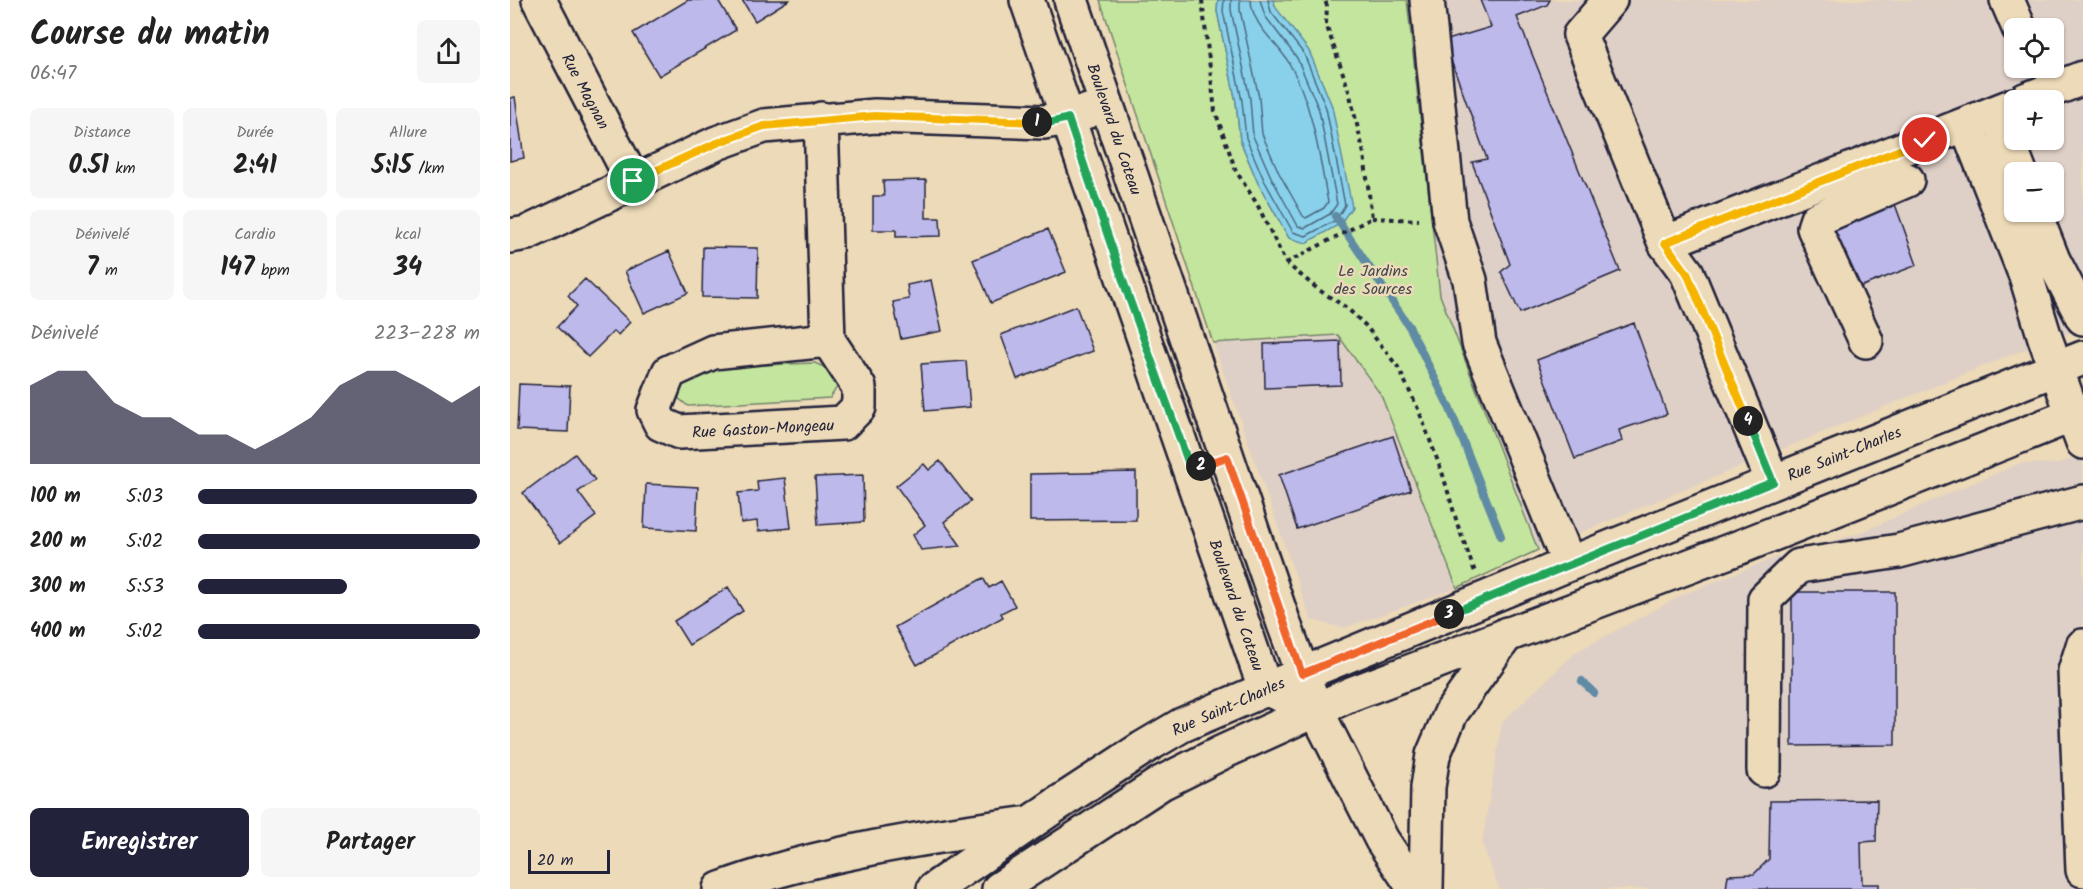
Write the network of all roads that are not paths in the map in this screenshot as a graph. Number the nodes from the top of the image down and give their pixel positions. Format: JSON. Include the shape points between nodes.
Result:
{"nodes":[{"id":1,"x":1028,"y":0,"type":"edge"},
{"id":2,"x":1071,"y":0,"type":"edge"},
{"id":3,"x":1427,"y":0,"type":"edge"},
{"id":4,"x":1610,"y":0,"type":"edge"},
{"id":5,"x":2007,"y":0,"type":"edge"},
{"id":6,"x":550,"y":4,"type":"edge"},
{"id":7,"x":2015,"y":18,"type":"edge"},
{"id":8,"x":2083,"y":78,"type":"edge"},
{"id":9,"x":2041,"y":90,"type":"edge"},
{"id":10,"x":1106,"y":104,"type":"junction"},
{"id":11,"x":2004,"y":105,"type":"edge"},
{"id":12,"x":1068,"y":118,"type":"junction"},
{"id":13,"x":821,"y":119,"type":"junction"},
{"id":14,"x":1966,"y":124,"type":"junction"},
{"id":15,"x":1908,"y":180,"type":"dead end"},
{"id":16,"x":633,"y":181,"type":"junction"},
{"id":17,"x":2038,"y":222,"type":"edge"},
{"id":18,"x":510,"y":236,"type":"edge"},
{"id":19,"x":1665,"y":243,"type":"junction"},
{"id":20,"x":2083,"y":318,"type":"edge"},
{"id":21,"x":828,"y":340,"type":"junction"},
{"id":22,"x":1866,"y":341,"type":"dead end"},
{"id":23,"x":2069,"y":363,"type":"edge"},
{"id":24,"x":2080,"y":422,"type":"edge"},
{"id":25,"x":1227,"y":457,"type":"junction"},
{"id":26,"x":1191,"y":470,"type":"junction"},
{"id":27,"x":1773,"y":482,"type":"junction"},
{"id":28,"x":2083,"y":502,"type":"edge"},
{"id":29,"x":1569,"y":564,"type":"junction"},
{"id":30,"x":1507,"y":634,"type":"junction"},
{"id":31,"x":2083,"y":646,"type":"edge"},
{"id":32,"x":1302,"y":674,"type":"junction"},
{"id":33,"x":1266,"y":689,"type":"junction"},
{"id":34,"x":1316,"y":710,"type":"junction"},
{"id":35,"x":1764,"y":770,"type":"dead end"},
{"id":36,"x":1100,"y":776,"type":"junction"},
{"id":37,"x":1122,"y":807,"type":"junction"},
{"id":38,"x":1030,"y":823,"type":"junction"},
{"id":39,"x":2083,"y":870,"type":"edge"},
{"id":40,"x":720,"y":889,"type":"edge"},
{"id":41,"x":934,"y":889,"type":"edge"},
{"id":42,"x":999,"y":889,"type":"edge"},
{"id":43,"x":1415,"y":889,"type":"edge"},
{"id":44,"x":1426,"y":889,"type":"edge"}],
"edges":[{"from":1,"to":12,"type":"main road","name":"Boulevard du Coteau"},
{"from":2,"to":10,"type":"main road","name":"Boulevard du Coteau"},
{"from":3,"to":29,"type":"main road","via":[[1450,221],[1470,280],[1479,343]]},
{"from":4,"to":19,"type":"main road","via":[[1580,35]]},
{"from":5,"to":7,"type":"main road"},
{"from":6,"to":16,"type":"main road","name":"Rue Magnan"},
{"from":8,"to":9,"type":"main road"},
{"from":10,"to":12,"type":"main road"},
{"from":10,"to":25,"type":"main road","name":"Boulevard du Coteau"},
{"from":11,"to":14,"type":"main road"},
{"from":12,"to":13,"type":"main road","via":[[1044,122],[875,116]]},
{"from":12,"to":26,"type":"main road","name":"Boulevard du Coteau"},
{"from":13,"to":16,"type":"main road","via":[[764,126]]},
{"from":13,"to":21,"type":"main road"},
{"from":14,"to":19,"type":"main road"},
{"from":14,"to":23,"type":"main road","via":[[2026,276]]},
{"from":15,"to":22,"type":"main road","via":[[1817,219],[1814,228]]},
{"from":16,"to":18,"type":"main road","via":[[527,233]]},
{"from":17,"to":20,"type":"main road"},
{"from":19,"to":27,"type":"main road","via":[[1687,273]]},
{"from":21,"to":21,"type":"main road","name":"Rue Gaston-Mongeau","via":[[713,352],[669,372],[654,410],[661,424],[679,432],[843,423],[859,407],[859,387]]},
{"from":23,"to":24,"type":"main road"},
{"from":23,"to":27,"type":"main road","name":"Rue Saint-Charles"},
{"from":24,"to":30,"type":"main road"},
{"from":25,"to":26,"type":"main road"},
{"from":25,"to":32,"type":"main road","name":"Boulevard du Coteau"},
{"from":26,"to":33,"type":"main road","name":"Boulevard du Coteau"},
{"from":27,"to":29,"type":"main road","name":"Rue Saint-Charles"},
{"from":28,"to":35,"type":"main road","via":[[1899,551],[1799,566],[1765,599]]},
{"from":29,"to":32,"type":"main road","name":"Rue Saint-Charles"},
{"from":30,"to":34,"type":"main road"},
{"from":30,"to":44,"type":"main road","via":[[1451,712],[1439,738],[1428,786]]},
{"from":31,"to":39,"type":"main road","via":[[2075,671]]},
{"from":32,"to":33,"type":"main road","name":"Rue Saint-Charles"},
{"from":32,"to":34,"type":"main road","name":"Boulevard du Coteau"},
{"from":33,"to":34,"type":"main road","name":"Boulevard du Coteau"},
{"from":33,"to":36,"type":"main road","name":"Rue Saint-Charles","via":[[1182,725]]},
{"from":34,"to":37,"type":"main road","via":[[1195,766]]},
{"from":34,"to":43,"type":"main road","via":[[1382,840]]},
{"from":36,"to":37,"type":"main road"},
{"from":36,"to":38,"type":"main road","name":"Rue Saint-Charles"},
{"from":37,"to":42,"type":"main road"},
{"from":38,"to":40,"type":"main road","via":[[925,837],[785,868]]},
{"from":38,"to":41,"type":"main road","name":"Rue Saint-Charles"}]}
